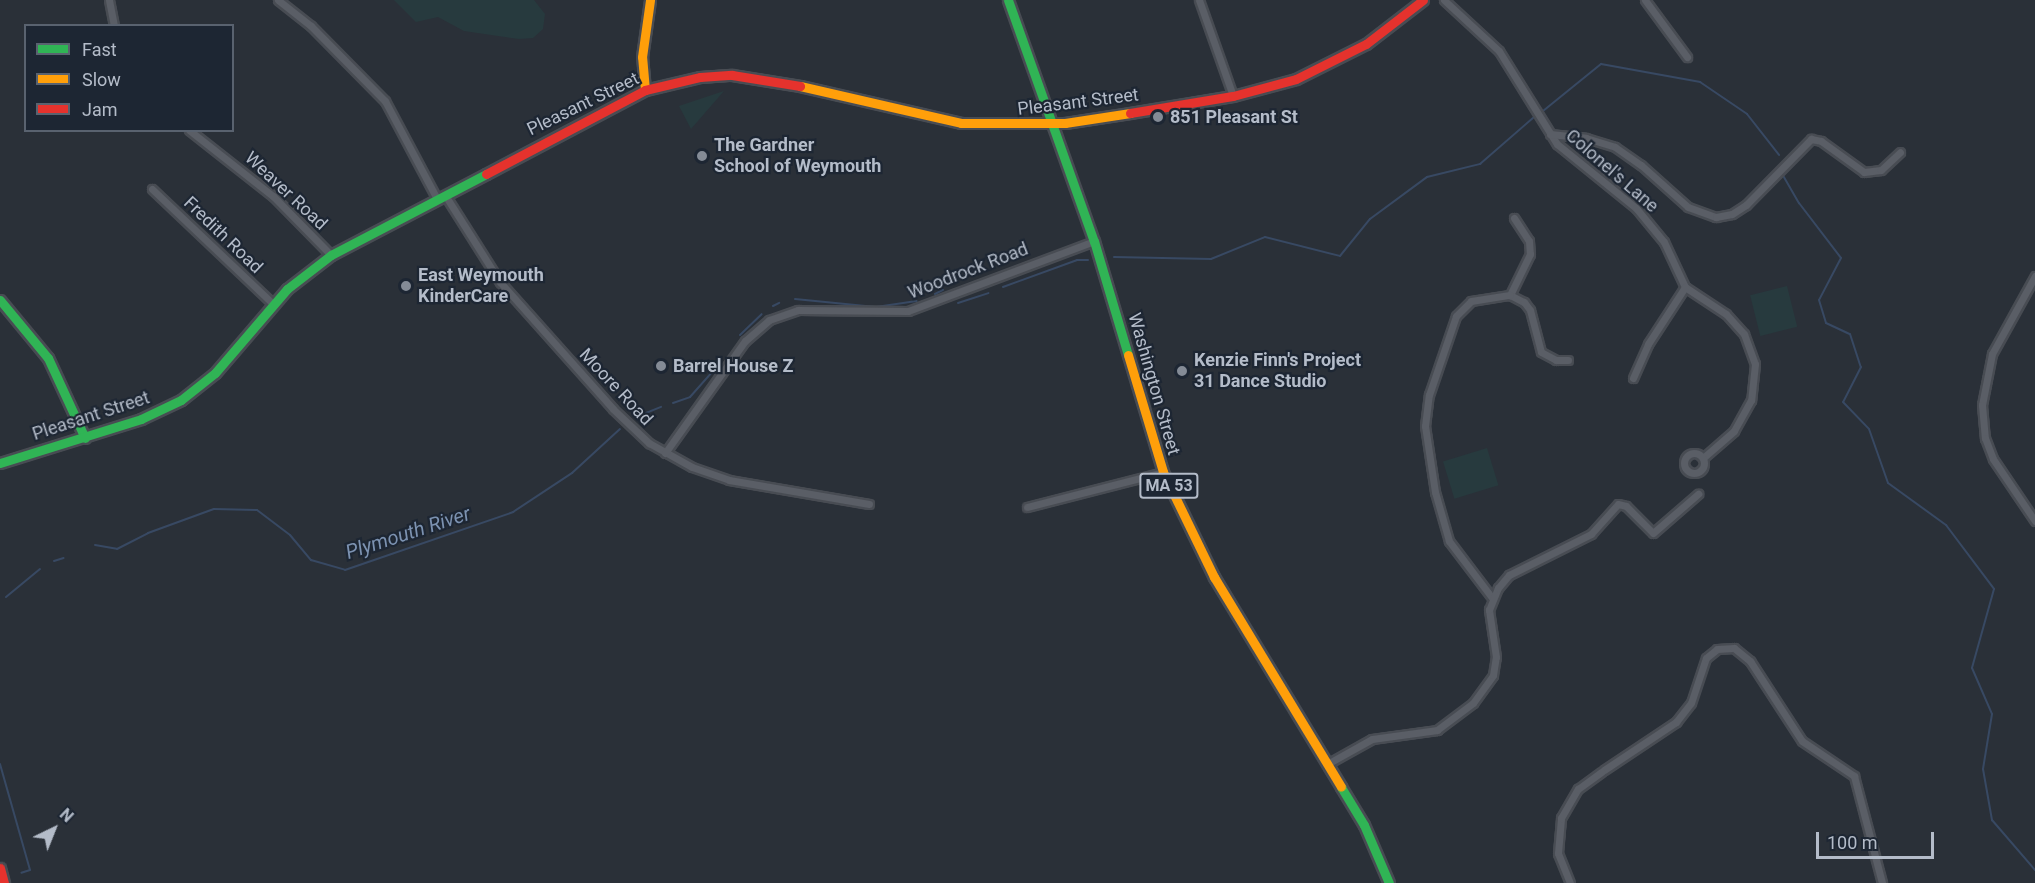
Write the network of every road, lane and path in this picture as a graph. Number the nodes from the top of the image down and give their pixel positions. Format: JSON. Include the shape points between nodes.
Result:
{"nodes":[{"id":1,"x":109,"y":0,"type":"edge"},
{"id":2,"x":278,"y":0,"type":"edge"},
{"id":3,"x":650,"y":0,"type":"edge"},
{"id":4,"x":1008,"y":0,"type":"edge"},
{"id":5,"x":1199,"y":0,"type":"edge"},
{"id":6,"x":1422,"y":0,"type":"edge"},
{"id":7,"x":1444,"y":0,"type":"edge"},
{"id":8,"x":1645,"y":0,"type":"edge"},
{"id":9,"x":114,"y":24,"type":"edge"},
{"id":10,"x":1686,"y":57,"type":"dead end"},
{"id":11,"x":645,"y":90,"type":"junction"},
{"id":12,"x":1233,"y":96,"type":"junction"},
{"id":13,"x":1052,"y":124,"type":"junction"},
{"id":14,"x":192,"y":132,"type":"edge"},
{"id":15,"x":1550,"y":135,"type":"junction"},
{"id":16,"x":1900,"y":152,"type":"dead end"},
{"id":17,"x":152,"y":189,"type":"dead end"},
{"id":18,"x":441,"y":197,"type":"junction"},
{"id":19,"x":1514,"y":218,"type":"dead end"},
{"id":20,"x":1094,"y":241,"type":"junction"},
{"id":21,"x":331,"y":255,"type":"junction"},
{"id":22,"x":2035,"y":276,"type":"edge"},
{"id":23,"x":1685,"y":287,"type":"junction"},
{"id":24,"x":1510,"y":296,"type":"junction"},
{"id":25,"x":0,"y":300,"type":"edge"},
{"id":26,"x":273,"y":304,"type":"junction"},
{"id":27,"x":1568,"y":360,"type":"dead end"},
{"id":28,"x":1633,"y":378,"type":"dead end"},
{"id":29,"x":85,"y":438,"type":"junction"},
{"id":30,"x":665,"y":453,"type":"junction"},
{"id":31,"x":1703,"y":458,"type":"dead end"},
{"id":32,"x":0,"y":462,"type":"edge"},
{"id":33,"x":1163,"y":472,"type":"junction"},
{"id":34,"x":1698,"y":494,"type":"dead end"},
{"id":35,"x":869,"y":504,"type":"dead end"},
{"id":36,"x":1027,"y":507,"type":"dead end"},
{"id":37,"x":2035,"y":520,"type":"edge"},
{"id":38,"x":1493,"y":599,"type":"junction"},
{"id":39,"x":1329,"y":763,"type":"junction"},
{"id":40,"x":0,"y":868,"type":"edge"},
{"id":41,"x":4,"y":883,"type":"edge"},
{"id":42,"x":1389,"y":883,"type":"edge"},
{"id":43,"x":1570,"y":883,"type":"edge"},
{"id":44,"x":1882,"y":883,"type":"edge"}],
"edges":[{"from":1,"to":9,"type":"street"},
{"from":2,"to":18,"type":"street","name":"Moore Road","via":[[311,26],[385,101]]},
{"from":3,"to":11,"type":"main road","via":[[642,57]]},
{"from":4,"to":13,"type":"main road","name":"Washington Street","number":"MA 53"},
{"from":5,"to":12,"type":"street"},
{"from":6,"to":12,"type":"main road","name":"Pleasant Street","via":[[1375,38],[1333,63],[1287,82]]},
{"from":7,"to":15,"type":"street","name":"Colonel's Lane","via":[[1499,51]]},
{"from":8,"to":10,"type":"street"},
{"from":11,"to":13,"type":"main road","name":"Pleasant Street","via":[[732,75],[779,81],[961,123]]},
{"from":11,"to":18,"type":"main road","name":"Pleasant Street"},
{"from":12,"to":13,"type":"main road","name":"Pleasant Street"},
{"from":13,"to":20,"type":"main road","name":"Washington Street","number":"MA 53"},
{"from":14,"to":21,"type":"street","name":"Weaver Road","via":[[273,196]]},
{"from":15,"to":16,"type":"street","via":[[1586,138],[1614,147],[1641,165],[1688,207],[1716,217],[1732,214],[1746,205],[1811,139],[1821,141],[1864,172],[1881,170]]},
{"from":15,"to":23,"type":"street","name":"Colonel's Lane","via":[[1562,150],[1645,217],[1671,254]]},
{"from":17,"to":26,"type":"street","name":"Fredith Road"},
{"from":18,"to":21,"type":"main road","name":"Pleasant Street"},
{"from":18,"to":30,"type":"street","name":"Moore Road","via":[[500,282],[627,424]]},
{"from":19,"to":24,"type":"street","via":[[1529,241],[1530,254]]},
{"from":20,"to":30,"type":"street","name":"Woodrock Road","via":[[908,311],[798,310],[769,320],[745,341]]},
{"from":20,"to":33,"type":"main road","name":"Washington Street","number":"MA 53"},
{"from":21,"to":26,"type":"main road","name":"Pleasant Street"},
{"from":22,"to":37,"type":"street","via":[[1992,354],[1982,405],[1993,459]]},
{"from":23,"to":28,"type":"street","via":[[1648,344]]},
{"from":23,"to":31,"type":"street","via":[[1740,327],[1755,364],[1754,388],[1744,416],[1728,438]]},
{"from":24,"to":27,"type":"street","via":[[1524,302],[1530,310],[1541,352],[1556,360]]},
{"from":24,"to":38,"type":"street","via":[[1471,301],[1456,316],[1429,395],[1425,426],[1435,492],[1449,541]]},
{"from":25,"to":29,"type":"main road","via":[[48,358]]},
{"from":26,"to":29,"type":"main road","name":"Pleasant Street","via":[[232,355],[191,392],[153,414]]},
{"from":29,"to":32,"type":"main road","name":"Pleasant Street"},
{"from":30,"to":35,"type":"street","name":"Moore Road","via":[[739,483]]},
{"from":33,"to":36,"type":"street"},
{"from":33,"to":39,"type":"main road","name":"Washington Street","number":"MA 53","via":[[1214,577]]},
{"from":34,"to":38,"type":"street","via":[[1653,533],[1626,506],[1618,504],[1591,534],[1509,575]]},
{"from":38,"to":39,"type":"street","via":[[1489,620],[1495,669],[1490,683],[1469,708],[1431,733],[1375,738]]},
{"from":39,"to":42,"type":"main road","name":"Washington Street","number":"MA 53","via":[[1358,814]]},
{"from":40,"to":41,"type":"main road"},
{"from":43,"to":44,"type":"street","via":[[1558,853],[1561,818],[1578,789],[1676,722],[1692,703],[1706,658],[1717,649],[1734,648],[1750,661],[1802,741],[1854,776]]}]}
